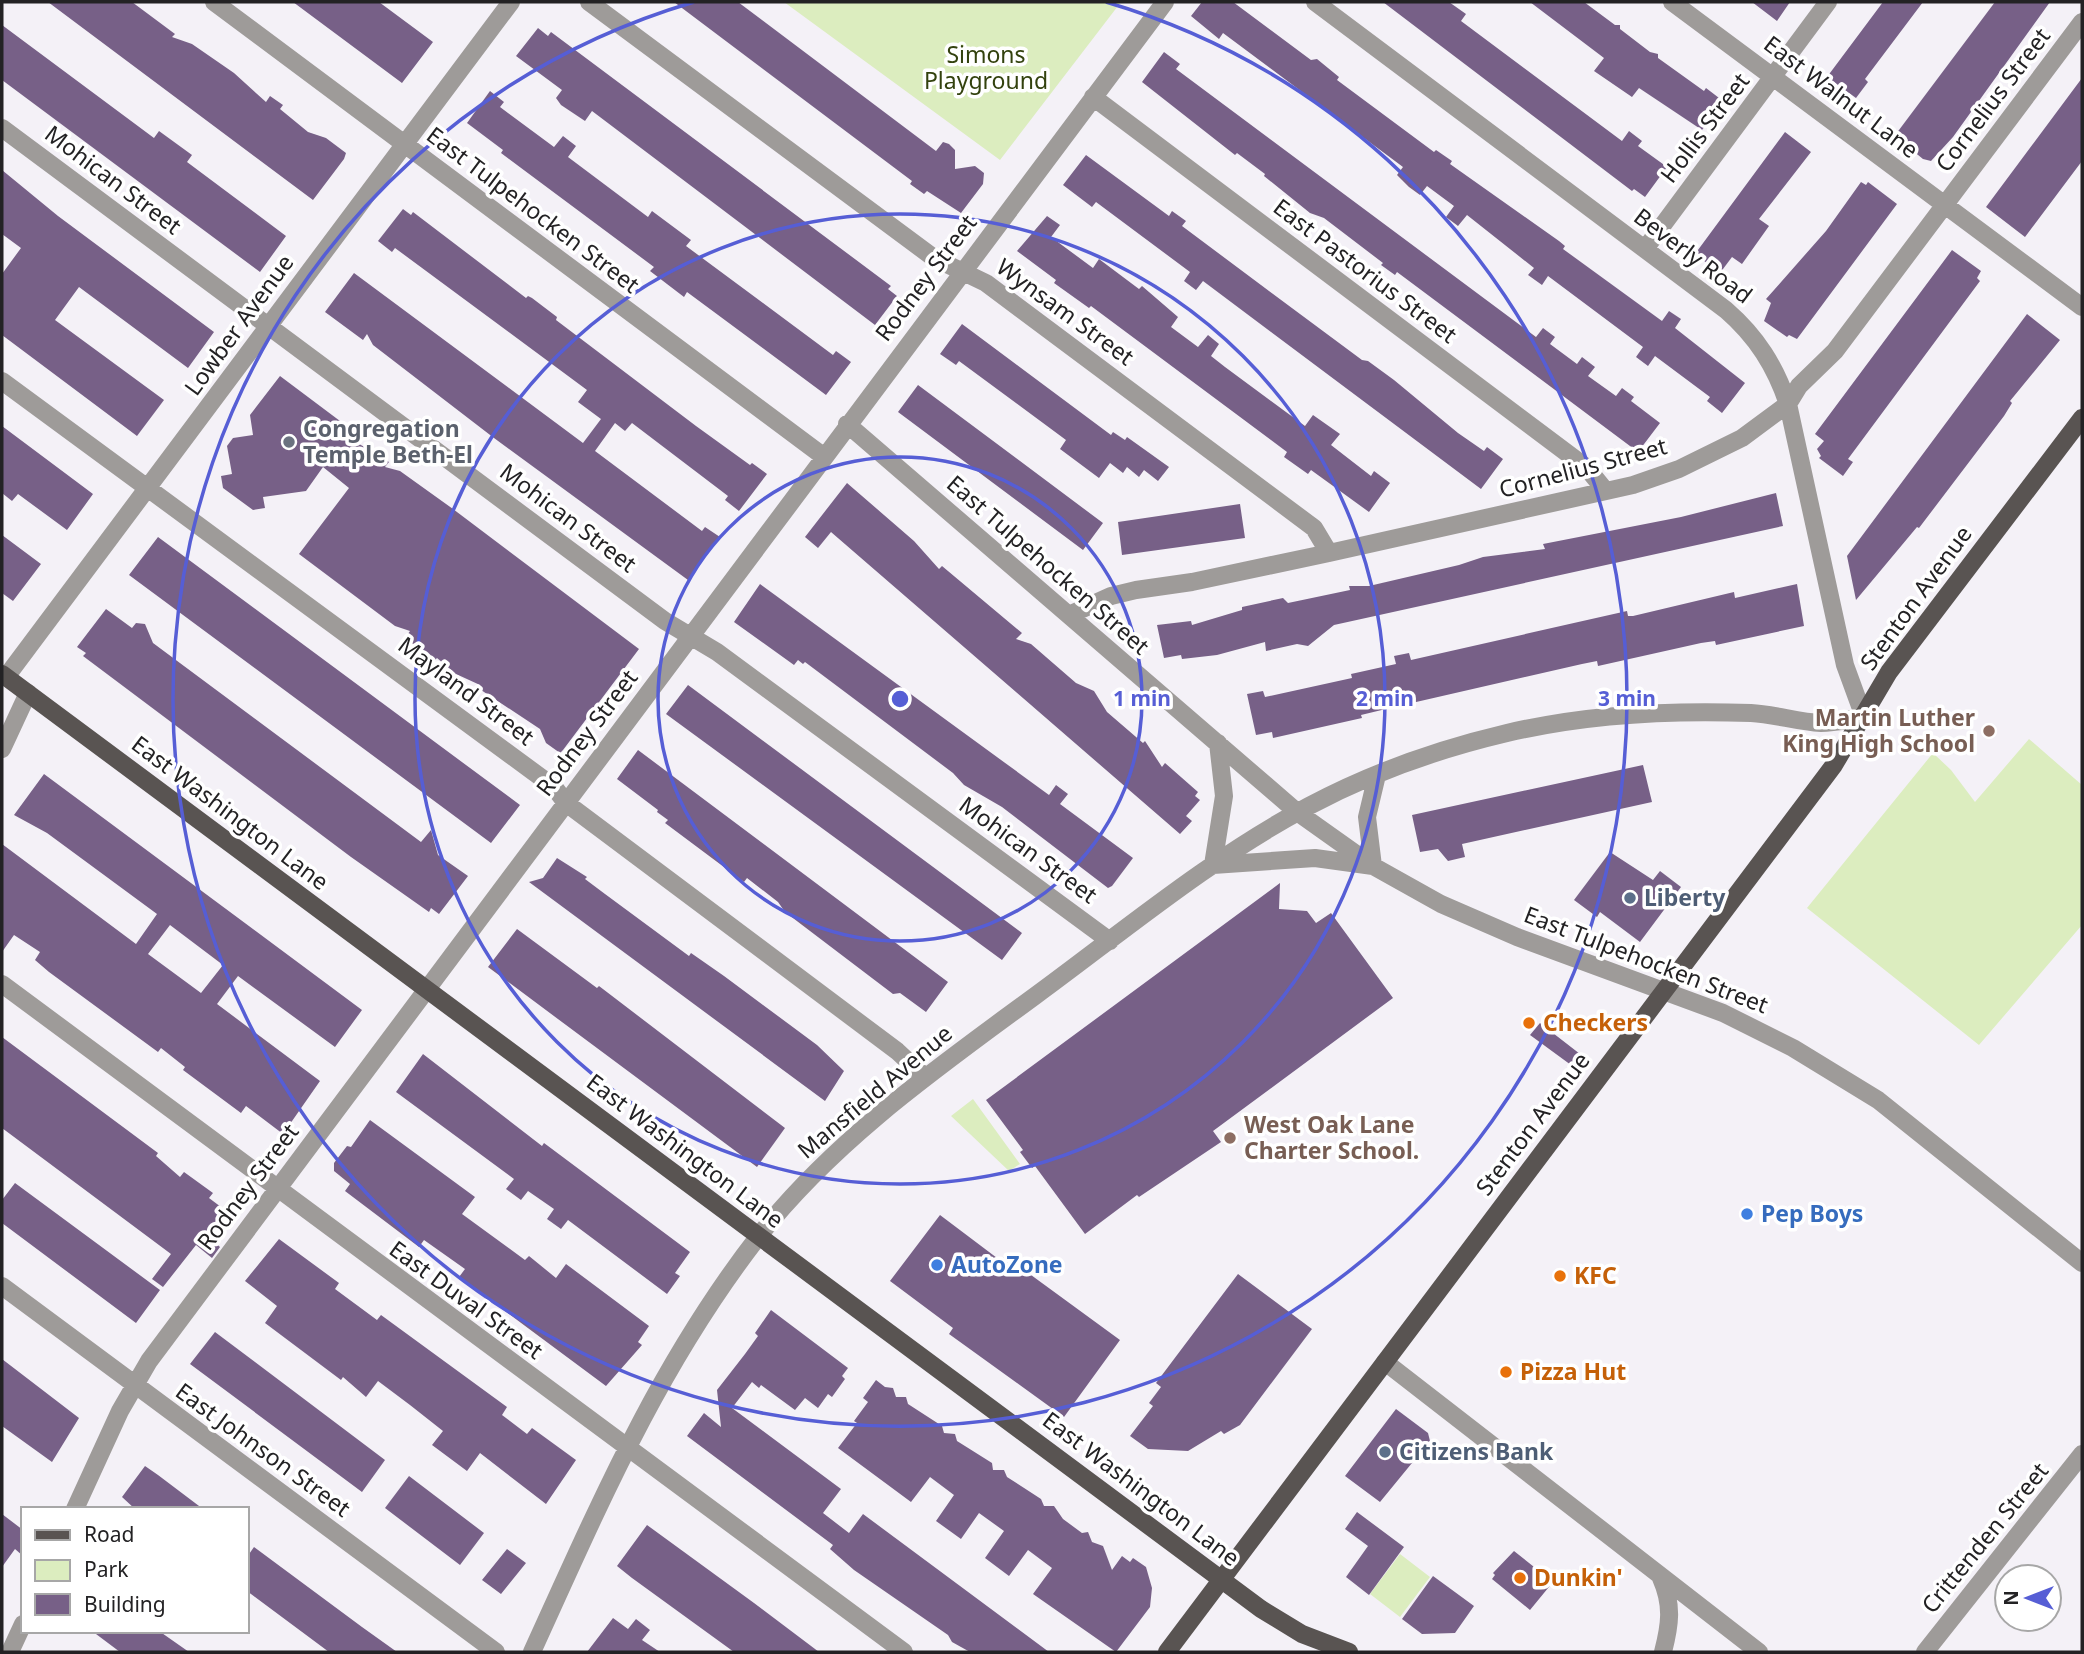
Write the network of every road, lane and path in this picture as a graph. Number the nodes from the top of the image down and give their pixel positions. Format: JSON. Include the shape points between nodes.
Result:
{"nodes":[{"id":1,"x":214,"y":2,"type":"edge"},
{"id":2,"x":510,"y":2,"type":"edge"},
{"id":3,"x":589,"y":2,"type":"edge"},
{"id":4,"x":1165,"y":2,"type":"edge"},
{"id":5,"x":1315,"y":2,"type":"edge"},
{"id":6,"x":1672,"y":2,"type":"edge"},
{"id":7,"x":1828,"y":2,"type":"edge"},
{"id":8,"x":2082,"y":22,"type":"edge"},
{"id":9,"x":1773,"y":77,"type":"junction"},
{"id":10,"x":1093,"y":97,"type":"junction"},
{"id":11,"x":2,"y":128,"type":"edge"},
{"id":12,"x":404,"y":144,"type":"junction"},
{"id":13,"x":1945,"y":205,"type":"junction"},
{"id":14,"x":1645,"y":249,"type":"junction"},
{"id":15,"x":962,"y":272,"type":"junction"},
{"id":16,"x":2082,"y":307,"type":"edge"},
{"id":17,"x":269,"y":326,"type":"junction"},
{"id":18,"x":2,"y":381,"type":"edge"},
{"id":19,"x":1788,"y":404,"type":"junction"},
{"id":20,"x":2082,"y":418,"type":"edge"},
{"id":21,"x":847,"y":424,"type":"junction"},
{"id":22,"x":823,"y":456,"type":"junction"},
{"id":23,"x":147,"y":489,"type":"junction"},
{"id":24,"x":1604,"y":489,"type":"junction"},
{"id":25,"x":1329,"y":553,"type":"junction"},
{"id":26,"x":1069,"y":615,"type":"junction"},
{"id":27,"x":690,"y":636,"type":"junction"},
{"id":28,"x":4,"y":676,"type":"edge"},
{"id":29,"x":28,"y":693,"type":"junction"},
{"id":30,"x":1864,"y":718,"type":"junction"},
{"id":31,"x":1218,"y":743,"type":"junction"},
{"id":32,"x":2,"y":748,"type":"edge"},
{"id":33,"x":1377,"y":775,"type":"junction"},
{"id":34,"x":566,"y":803,"type":"junction"},
{"id":35,"x":1297,"y":812,"type":"junction"},
{"id":36,"x":1213,"y":865,"type":"junction"},
{"id":37,"x":1373,"y":866,"type":"junction"},
{"id":38,"x":1110,"y":941,"type":"junction"},
{"id":39,"x":2,"y":984,"type":"edge"},
{"id":40,"x":426,"y":989,"type":"junction"},
{"id":41,"x":1664,"y":990,"type":"junction"},
{"id":42,"x":925,"y":1077,"type":"junction"},
{"id":43,"x":276,"y":1189,"type":"junction"},
{"id":44,"x":759,"y":1236,"type":"junction"},
{"id":45,"x":2082,"y":1264,"type":"edge"},
{"id":46,"x":2,"y":1286,"type":"edge"},
{"id":47,"x":1385,"y":1362,"type":"junction"},
{"id":48,"x":134,"y":1385,"type":"junction"},
{"id":49,"x":625,"y":1448,"type":"junction"},
{"id":50,"x":2082,"y":1454,"type":"edge"},
{"id":51,"x":76,"y":1507,"type":"edge"},
{"id":52,"x":1661,"y":1578,"type":"junction"},
{"id":53,"x":1221,"y":1580,"type":"junction"},
{"id":54,"x":21,"y":1628,"type":"edge"},
{"id":55,"x":12,"y":1647,"type":"edge"},
{"id":56,"x":496,"y":1652,"type":"edge"},
{"id":57,"x":532,"y":1652,"type":"edge"},
{"id":58,"x":904,"y":1652,"type":"edge"},
{"id":59,"x":1167,"y":1652,"type":"edge"},
{"id":60,"x":1349,"y":1652,"type":"edge"},
{"id":61,"x":1663,"y":1652,"type":"edge"},
{"id":62,"x":1759,"y":1652,"type":"edge"},
{"id":63,"x":1925,"y":1652,"type":"edge"}],
"edges":[{"from":1,"to":12,"type":"street","name":"East Tulpehocken Street"},
{"from":2,"to":12,"type":"street","name":"Lowber Avenue"},
{"from":3,"to":15,"type":"street","name":"Wynsam Street","via":[[934,258]]},
{"from":4,"to":10,"type":"street","name":"Rodney Street"},
{"from":5,"to":14,"type":"street","name":"Beverly Road"},
{"from":6,"to":9,"type":"street","name":"East Walnut Lane"},
{"from":7,"to":9,"type":"street","name":"Hollis Street"},
{"from":8,"to":13,"type":"street","name":"Cornelius Street"},
{"from":9,"to":13,"type":"street","name":"East Walnut Lane"},
{"from":9,"to":14,"type":"street","name":"Hollis Street"},
{"from":10,"to":15,"type":"street","name":"Rodney Street"},
{"from":10,"to":24,"type":"street","name":"East Pastorius Street","via":[[1587,468]]},
{"from":11,"to":17,"type":"street","name":"Mohican Street"},
{"from":12,"to":17,"type":"street","name":"Lowber Avenue"},
{"from":12,"to":22,"type":"street","name":"East Tulpehocken Street"},
{"from":13,"to":16,"type":"street","name":"East Walnut Lane"},
{"from":13,"to":19,"type":"street","name":"Cornelius Street","via":[[1836,351]]},
{"from":14,"to":19,"type":"street","name":"Beverly Road","via":[[1746,327],[1778,375]]},
{"from":15,"to":21,"type":"street","name":"Rodney Street"},
{"from":15,"to":25,"type":"street","name":"Wynsam Street","via":[[986,283],[1314,528]]},
{"from":17,"to":23,"type":"street","name":"Lowber Avenue"},
{"from":17,"to":27,"type":"street","name":"Mohican Street"},
{"from":18,"to":23,"type":"street","name":"Mayland Street"},
{"from":19,"to":24,"type":"street","name":"Cornelius Street","via":[[1742,438],[1679,469],[1633,485]]},
{"from":19,"to":30,"type":"street","name":"Beverly Road","via":[[1845,666]]},
{"from":20,"to":30,"type":"main road","name":"Stenton Avenue","via":[[1889,673]]},
{"from":21,"to":22,"type":"street","name":"Rodney Street"},
{"from":21,"to":26,"type":"street","name":"East Tulpehocken Street"},
{"from":22,"to":27,"type":"street","name":"Rodney Street"},
{"from":23,"to":28,"type":"street","name":"Lowber Avenue"},
{"from":23,"to":34,"type":"street","name":"Mayland Street","via":[[533,771]]},
{"from":24,"to":25,"type":"street","name":"Cornelius Street"},
{"from":25,"to":26,"type":"street","name":"Cornelius Street","via":[[1136,590]]},
{"from":26,"to":31,"type":"street","name":"East Tulpehocken Street"},
{"from":27,"to":34,"type":"street","name":"Rodney Street"},
{"from":27,"to":38,"type":"street","name":"Mohican Street"},
{"from":28,"to":29,"type":"main road","name":"East Washington Lane"},
{"from":29,"to":32,"type":"street"},
{"from":29,"to":40,"type":"main road","name":"East Washington Lane"},
{"from":30,"to":33,"type":"street","name":"Mansfield Avenue","via":[[1821,723],[1758,714],[1665,712],[1580,720],[1487,738]]},
{"from":30,"to":41,"type":"main road","name":"Stenton Avenue","via":[[1834,765]]},
{"from":31,"to":35,"type":"street","name":"East Tulpehocken Street"},
{"from":31,"to":36,"type":"street","via":[[1224,796]]},
{"from":33,"to":35,"type":"street","name":"Mansfield Avenue"},
{"from":33,"to":37,"type":"street","via":[[1367,817]]},
{"from":34,"to":40,"type":"street","name":"Rodney Street"},
{"from":34,"to":42,"type":"street","name":"Mayland Street","via":[[897,1051]]},
{"from":35,"to":36,"type":"street","name":"Mansfield Avenue"},
{"from":35,"to":37,"type":"street","name":"East Tulpehocken Street"},
{"from":36,"to":37,"type":"street","via":[[1315,858]]},
{"from":36,"to":38,"type":"street","name":"Mansfield Avenue"},
{"from":37,"to":41,"type":"street","name":"East Tulpehocken Street","via":[[1432,899],[1517,937]]},
{"from":38,"to":42,"type":"street","name":"Mansfield Avenue"},
{"from":39,"to":43,"type":"street","name":"East Duval Street"},
{"from":40,"to":43,"type":"street","name":"Rodney Street"},
{"from":40,"to":44,"type":"main road","name":"East Washington Lane"},
{"from":41,"to":45,"type":"street","name":"East Tulpehocken Street","via":[[1769,1034],[1878,1100]]},
{"from":41,"to":47,"type":"main road","name":"Stenton Avenue"},
{"from":42,"to":44,"type":"street","name":"Mansfield Avenue","via":[[827,1162]]},
{"from":43,"to":48,"type":"street","name":"Rodney Street"},
{"from":43,"to":49,"type":"street","name":"East Duval Street"},
{"from":44,"to":49,"type":"street","name":"Mansfield Avenue","via":[[684,1343]]},
{"from":44,"to":53,"type":"main road","name":"East Washington Lane"},
{"from":46,"to":48,"type":"street","name":"East Johnson Street"},
{"from":47,"to":52,"type":"street"},
{"from":47,"to":53,"type":"main road","name":"Stenton Avenue"},
{"from":48,"to":51,"type":"street","name":"Rodney Street"},
{"from":48,"to":56,"type":"street","name":"East Johnson Street"},
{"from":49,"to":57,"type":"street","name":"Mansfield Avenue"},
{"from":49,"to":58,"type":"street","name":"East Duval Street"},
{"from":50,"to":63,"type":"street","name":"Crittenden Street"},
{"from":52,"to":61,"type":"street","via":[[1671,1611]]},
{"from":52,"to":62,"type":"street"},
{"from":53,"to":59,"type":"main road","name":"Stenton Avenue"},
{"from":53,"to":60,"type":"main road","name":"East Washington Lane","via":[[1302,1634]]},
{"from":54,"to":55,"type":"street"}]}
